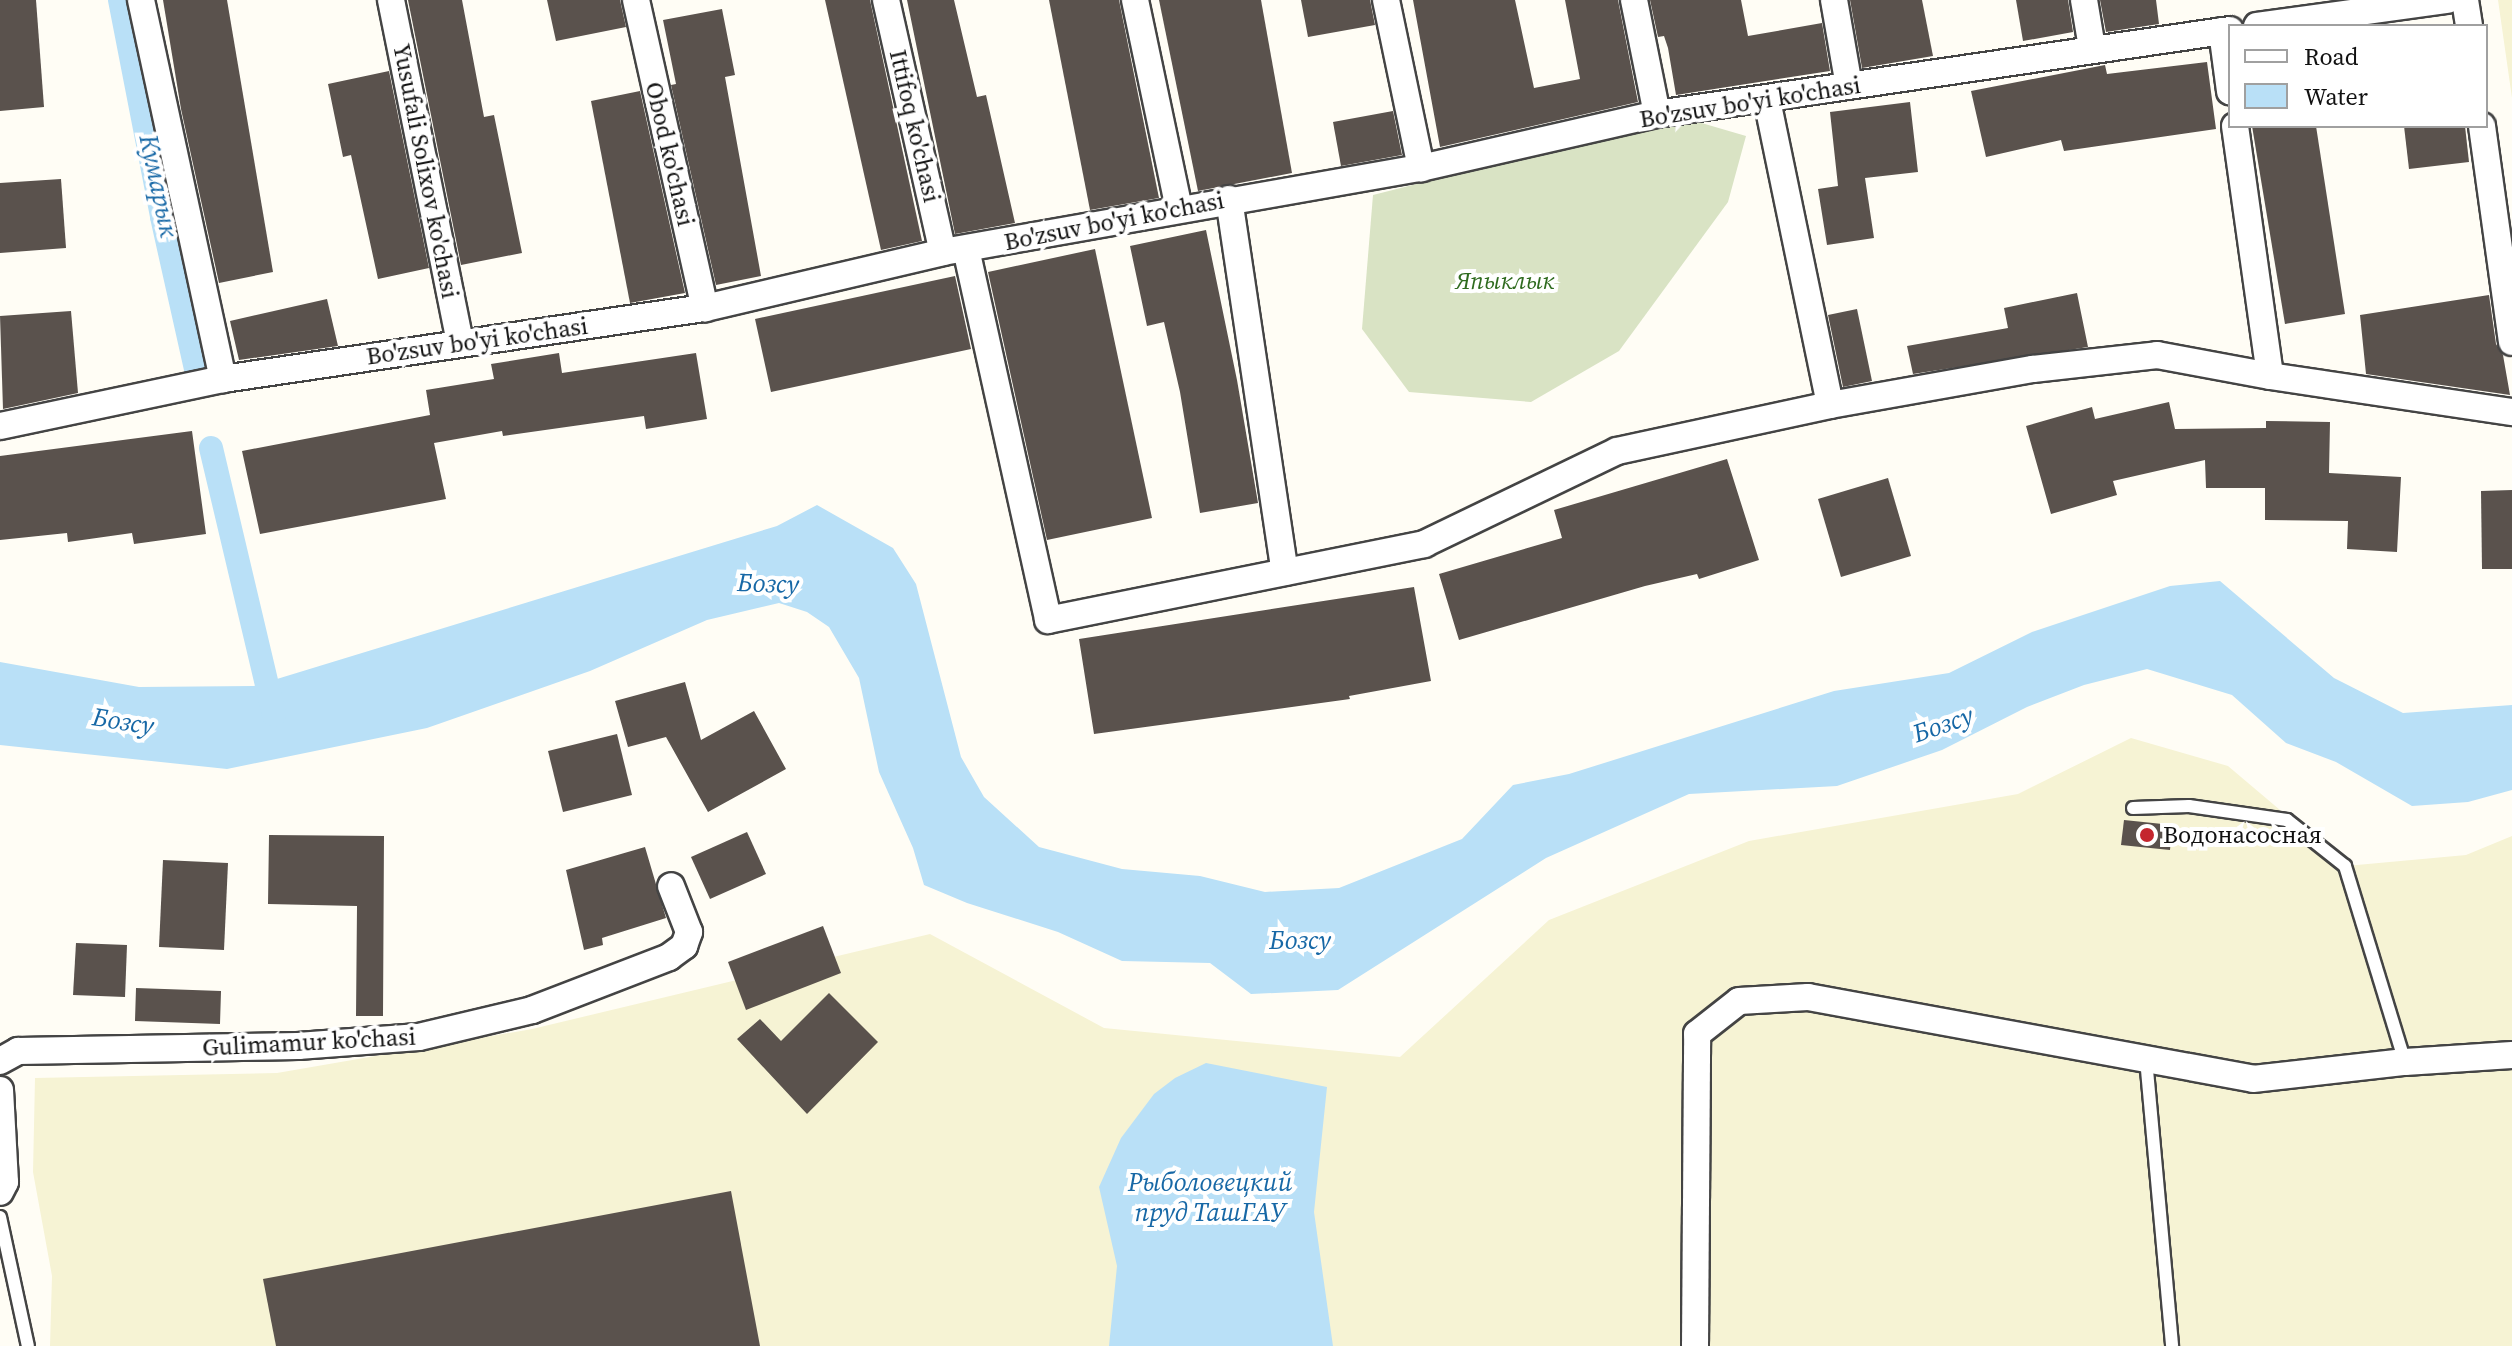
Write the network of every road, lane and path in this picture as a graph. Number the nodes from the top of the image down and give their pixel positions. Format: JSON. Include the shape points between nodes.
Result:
{"nodes":[{"id":1,"x":141,"y":0,"type":"edge"},
{"id":2,"x":391,"y":0,"type":"edge"},
{"id":3,"x":636,"y":0,"type":"edge"},
{"id":4,"x":886,"y":0,"type":"edge"},
{"id":5,"x":1135,"y":0,"type":"edge"},
{"id":6,"x":1386,"y":0,"type":"edge"},
{"id":7,"x":1634,"y":0,"type":"edge"},
{"id":8,"x":1834,"y":0,"type":"edge"},
{"id":9,"x":2084,"y":0,"type":"edge"},
{"id":10,"x":2447,"y":0,"type":"edge"},
{"id":11,"x":2465,"y":0,"type":"edge"},
{"id":12,"x":2331,"y":8,"type":"edge"},
{"id":13,"x":2265,"y":24,"type":"edge"},
{"id":14,"x":2469,"y":24,"type":"edge"},
{"id":15,"x":2226,"y":30,"type":"edge"},
{"id":16,"x":2092,"y":48,"type":"junction"},
{"id":17,"x":2228,"y":60,"type":"edge"},
{"id":18,"x":1849,"y":86,"type":"junction"},
{"id":19,"x":1767,"y":100,"type":"junction"},
{"id":20,"x":1657,"y":114,"type":"junction"},
{"id":21,"x":2235,"y":128,"type":"edge"},
{"id":22,"x":2482,"y":128,"type":"edge"},
{"id":23,"x":1421,"y":168,"type":"junction"},
{"id":24,"x":1229,"y":199,"type":"junction"},
{"id":25,"x":1179,"y":209,"type":"junction"},
{"id":26,"x":955,"y":251,"type":"junction"},
{"id":27,"x":705,"y":308,"type":"junction"},
{"id":28,"x":460,"y":342,"type":"junction"},
{"id":29,"x":2512,"y":342,"type":"edge"},
{"id":30,"x":2270,"y":376,"type":"junction"},
{"id":31,"x":223,"y":379,"type":"junction"},
{"id":32,"x":1830,"y":405,"type":"junction"},
{"id":33,"x":2512,"y":412,"type":"edge"},
{"id":34,"x":0,"y":426,"type":"edge"},
{"id":35,"x":1285,"y":572,"type":"junction"},
{"id":36,"x":2133,"y":808,"type":"dead end"},
{"id":37,"x":671,"y":886,"type":"dead end"},
{"id":38,"x":2512,"y":1055,"type":"edge"},
{"id":39,"x":2146,"y":1059,"type":"junction"},
{"id":40,"x":0,"y":1061,"type":"edge"},
{"id":41,"x":2405,"y":1062,"type":"junction"},
{"id":42,"x":0,"y":1090,"type":"edge"},
{"id":43,"x":0,"y":1192,"type":"edge"},
{"id":44,"x":0,"y":1217,"type":"edge"},
{"id":45,"x":28,"y":1346,"type":"edge"},
{"id":46,"x":1695,"y":1346,"type":"edge"},
{"id":47,"x":2172,"y":1346,"type":"edge"}],
"edges":[{"from":1,"to":31,"type":"street"},
{"from":2,"to":28,"type":"street","name":"Yusufali Solixov ko'chasi"},
{"from":3,"to":27,"type":"street","name":"Obod ko'chasi"},
{"from":4,"to":26,"type":"street","name":"Ittifoq ko'chasi"},
{"from":5,"to":25,"type":"street"},
{"from":6,"to":23,"type":"street"},
{"from":7,"to":20,"type":"street"},
{"from":8,"to":18,"type":"street"},
{"from":9,"to":16,"type":"street"},
{"from":10,"to":12,"type":"street"},
{"from":11,"to":14,"type":"street"},
{"from":12,"to":13,"type":"street"},
{"from":15,"to":16,"type":"street","name":"Bo'zsuv bo'yi ko'chasi"},
{"from":15,"to":17,"type":"street"},
{"from":16,"to":18,"type":"street","name":"Bo'zsuv bo'yi ko'chasi"},
{"from":18,"to":19,"type":"street","name":"Bo'zsuv bo'yi ko'chasi"},
{"from":19,"to":20,"type":"street","name":"Bo'zsuv bo'yi ko'chasi"},
{"from":19,"to":32,"type":"street"},
{"from":20,"to":23,"type":"street","name":"Bo'zsuv bo'yi ko'chasi"},
{"from":21,"to":30,"type":"street"},
{"from":22,"to":29,"type":"street"},
{"from":23,"to":24,"type":"street","name":"Bo'zsuv bo'yi ko'chasi"},
{"from":24,"to":25,"type":"street","name":"Bo'zsuv bo'yi ko'chasi"},
{"from":24,"to":35,"type":"street"},
{"from":25,"to":26,"type":"street","name":"Bo'zsuv bo'yi ko'chasi"},
{"from":26,"to":27,"type":"street","name":"Bo'zsuv bo'yi ko'chasi"},
{"from":26,"to":35,"type":"street","name":"Ittifoq ko'chasi","via":[[1048,620]]},
{"from":27,"to":28,"type":"street","name":"Bo'zsuv bo'yi ko'chasi"},
{"from":28,"to":31,"type":"street","name":"Bo'zsuv bo'yi ko'chasi"},
{"from":30,"to":32,"type":"street","via":[[2157,355],[2033,369]]},
{"from":30,"to":33,"type":"street"},
{"from":31,"to":34,"type":"street","name":"Bo'zsuv bo'yi ko'chasi"},
{"from":32,"to":35,"type":"street","via":[[1617,451],[1424,544]]},
{"from":36,"to":41,"type":"lane","via":[[2189,806],[2287,820],[2345,866]]},
{"from":37,"to":40,"type":"street","name":"Gulimamur ko'chasi","via":[[689,932],[684,946],[669,957],[532,1010],[419,1037],[298,1046],[18,1051]]},
{"from":38,"to":41,"type":"street"},
{"from":39,"to":41,"type":"street","via":[[2253,1079]]},
{"from":39,"to":46,"type":"street","via":[[1808,997],[1739,1001],[1697,1034]]},
{"from":39,"to":47,"type":"lane"},
{"from":42,"to":43,"type":"street","via":[[5,1182]]},
{"from":44,"to":45,"type":"lane"}]}
